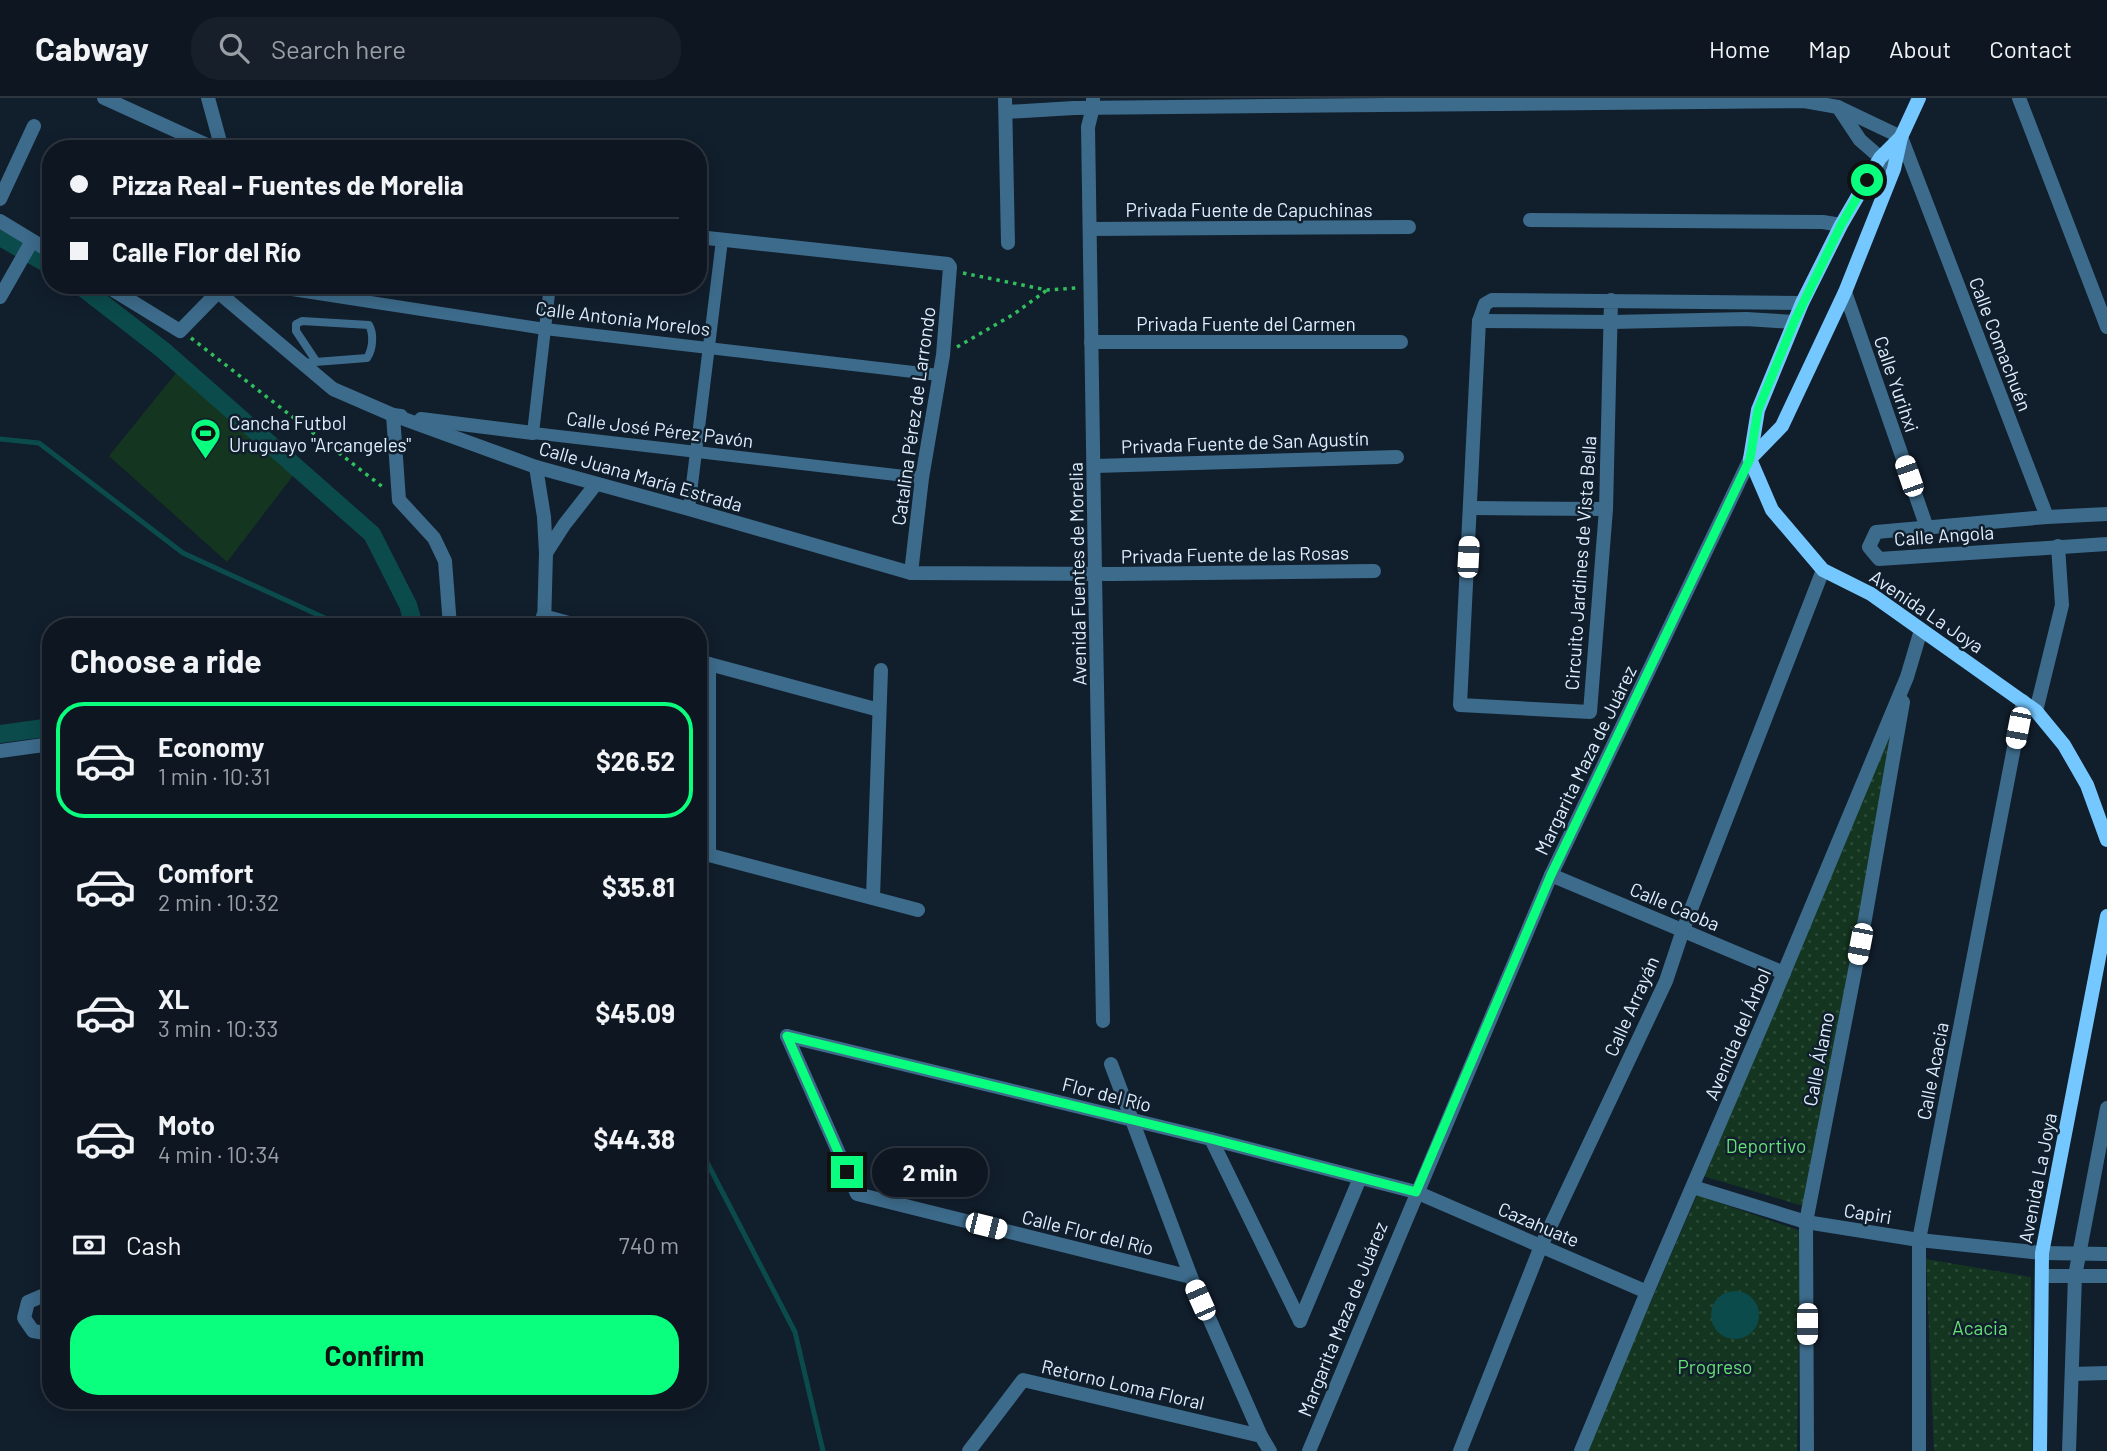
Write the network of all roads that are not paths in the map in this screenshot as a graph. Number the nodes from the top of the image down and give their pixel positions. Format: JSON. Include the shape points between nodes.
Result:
{"nodes":[{"id":1,"x":104,"y":98,"type":"edge"},
{"id":2,"x":208,"y":98,"type":"edge"},
{"id":3,"x":1919,"y":98,"type":"edge"},
{"id":4,"x":2019,"y":98,"type":"edge"},
{"id":5,"x":1074,"y":103,"type":"edge"},
{"id":6,"x":1093,"y":103,"type":"edge"},
{"id":7,"x":1005,"y":105,"type":"edge"},
{"id":8,"x":1838,"y":107,"type":"junction"},
{"id":9,"x":34,"y":126,"type":"dead end"},
{"id":10,"x":1088,"y":127,"type":"junction"},
{"id":11,"x":1901,"y":137,"type":"junction"},
{"id":12,"x":196,"y":140,"type":"edge"},
{"id":13,"x":220,"y":140,"type":"edge"},
{"id":14,"x":1881,"y":158,"type":"junction"},
{"id":15,"x":1894,"y":169,"type":"junction"},
{"id":16,"x":1919,"y":184,"type":"junction"},
{"id":17,"x":0,"y":199,"type":"edge"},
{"id":18,"x":1530,"y":220,"type":"dead end"},
{"id":19,"x":0,"y":221,"type":"edge"},
{"id":20,"x":1841,"y":225,"type":"junction"},
{"id":21,"x":1409,"y":227,"type":"dead end"},
{"id":22,"x":1090,"y":229,"type":"junction"},
{"id":23,"x":707,"y":238,"type":"edge"},
{"id":24,"x":722,"y":240,"type":"junction"},
{"id":25,"x":32,"y":242,"type":"junction"},
{"id":26,"x":1008,"y":243,"type":"dead end"},
{"id":27,"x":42,"y":245,"type":"edge"},
{"id":28,"x":1845,"y":292,"type":"junction"},
{"id":29,"x":120,"y":294,"type":"edge"},
{"id":30,"x":213,"y":294,"type":"edge"},
{"id":31,"x":224,"y":294,"type":"edge"},
{"id":32,"x":318,"y":294,"type":"edge"},
{"id":33,"x":549,"y":294,"type":"edge"},
{"id":34,"x":0,"y":297,"type":"edge"},
{"id":35,"x":1611,"y":300,"type":"junction"},
{"id":36,"x":1802,"y":303,"type":"junction"},
{"id":37,"x":1479,"y":321,"type":"junction"},
{"id":38,"x":1612,"y":322,"type":"junction"},
{"id":39,"x":1794,"y":322,"type":"junction"},
{"id":40,"x":2107,"y":327,"type":"edge"},
{"id":41,"x":545,"y":329,"type":"junction"},
{"id":42,"x":1091,"y":342,"type":"junction"},
{"id":43,"x":1401,"y":342,"type":"dead end"},
{"id":44,"x":709,"y":349,"type":"junction"},
{"id":45,"x":316,"y":361,"type":"junction"},
{"id":46,"x":300,"y":363,"type":"junction"},
{"id":47,"x":940,"y":375,"type":"junction"},
{"id":48,"x":393,"y":415,"type":"junction"},
{"id":49,"x":533,"y":433,"type":"junction"},
{"id":50,"x":696,"y":452,"type":"junction"},
{"id":51,"x":1397,"y":457,"type":"dead end"},
{"id":52,"x":1750,"y":459,"type":"junction"},
{"id":53,"x":1095,"y":466,"type":"junction"},
{"id":54,"x":536,"y":467,"type":"junction"},
{"id":55,"x":922,"y":478,"type":"junction"},
{"id":56,"x":596,"y":484,"type":"junction"},
{"id":57,"x":1470,"y":508,"type":"junction"},
{"id":58,"x":689,"y":509,"type":"junction"},
{"id":59,"x":1606,"y":509,"type":"junction"},
{"id":60,"x":2107,"y":514,"type":"edge"},
{"id":61,"x":2047,"y":517,"type":"junction"},
{"id":62,"x":1927,"y":528,"type":"junction"},
{"id":63,"x":2107,"y":544,"type":"edge"},
{"id":64,"x":2058,"y":546,"type":"junction"},
{"id":65,"x":546,"y":554,"type":"junction"},
{"id":66,"x":1823,"y":570,"type":"junction"},
{"id":67,"x":1374,"y":571,"type":"dead end"},
{"id":68,"x":911,"y":573,"type":"junction"},
{"id":69,"x":1095,"y":575,"type":"junction"},
{"id":70,"x":450,"y":618,"type":"edge"},
{"id":71,"x":543,"y":618,"type":"edge"},
{"id":72,"x":1921,"y":629,"type":"junction"},
{"id":73,"x":707,"y":663,"type":"edge"},
{"id":74,"x":881,"y":670,"type":"dead end"},
{"id":75,"x":1907,"y":677,"type":"junction"},
{"id":76,"x":2023,"y":701,"type":"junction"},
{"id":77,"x":878,"y":710,"type":"junction"},
{"id":78,"x":2036,"y":711,"type":"junction"},
{"id":79,"x":42,"y":745,"type":"edge"},
{"id":80,"x":0,"y":751,"type":"edge"},
{"id":81,"x":707,"y":778,"type":"edge"},
{"id":82,"x":2107,"y":838,"type":"edge"},
{"id":83,"x":1551,"y":875,"type":"junction"},
{"id":84,"x":873,"y":897,"type":"junction"},
{"id":85,"x":918,"y":910,"type":"dead end"},
{"id":86,"x":2107,"y":916,"type":"edge"},
{"id":87,"x":1683,"y":930,"type":"junction"},
{"id":88,"x":1784,"y":973,"type":"junction"},
{"id":89,"x":1103,"y":1021,"type":"dead end"},
{"id":90,"x":787,"y":1036,"type":"joint"},
{"id":91,"x":1111,"y":1064,"type":"dead end"},
{"id":92,"x":2107,"y":1108,"type":"edge"},
{"id":93,"x":1130,"y":1119,"type":"junction"},
{"id":94,"x":1211,"y":1139,"type":"junction"},
{"id":95,"x":2103,"y":1150,"type":"edge"},
{"id":96,"x":1360,"y":1178,"type":"junction"},
{"id":97,"x":1693,"y":1187,"type":"junction"},
{"id":98,"x":1416,"y":1192,"type":"junction"},
{"id":99,"x":1806,"y":1222,"type":"junction"},
{"id":100,"x":1919,"y":1240,"type":"junction"},
{"id":101,"x":1541,"y":1247,"type":"junction"},
{"id":102,"x":2042,"y":1254,"type":"junction"},
{"id":103,"x":2107,"y":1254,"type":"edge"},
{"id":104,"x":2078,"y":1255,"type":"junction"},
{"id":105,"x":2042,"y":1276,"type":"junction"},
{"id":106,"x":2075,"y":1276,"type":"junction"},
{"id":107,"x":2107,"y":1276,"type":"edge"},
{"id":108,"x":1191,"y":1277,"type":"junction"},
{"id":109,"x":1647,"y":1292,"type":"junction"},
{"id":110,"x":42,"y":1296,"type":"edge"},
{"id":111,"x":42,"y":1332,"type":"edge"},
{"id":112,"x":2107,"y":1373,"type":"edge"},
{"id":113,"x":2072,"y":1374,"type":"junction"},
{"id":114,"x":1261,"y":1436,"type":"junction"},
{"id":115,"x":969,"y":1451,"type":"edge"},
{"id":116,"x":1270,"y":1451,"type":"edge"},
{"id":117,"x":1309,"y":1451,"type":"edge"},
{"id":118,"x":1460,"y":1451,"type":"edge"},
{"id":119,"x":1581,"y":1451,"type":"edge"},
{"id":120,"x":1807,"y":1451,"type":"edge"},
{"id":121,"x":1919,"y":1451,"type":"edge"},
{"id":122,"x":2040,"y":1451,"type":"edge"},
{"id":123,"x":2070,"y":1451,"type":"edge"}],
"edges":[{"from":1,"to":12,"type":"street"},
{"from":2,"to":13,"type":"street"},
{"from":3,"to":11,"type":"main road","name":"Margarita Maza de Juárez"},
{"from":4,"to":40,"type":"street"},
{"from":5,"to":6,"type":"street"},
{"from":5,"to":7,"type":"street"},
{"from":5,"to":10,"type":"street"},
{"from":6,"to":8,"type":"street","via":[[1791,101]]},
{"from":6,"to":10,"type":"street","name":"Avenida Fuentes de Morelia"},
{"from":7,"to":26,"type":"street"},
{"from":8,"to":11,"type":"street"},
{"from":8,"to":14,"type":"street","via":[[1860,140]]},
{"from":9,"to":17,"type":"street"},
{"from":10,"to":22,"type":"street","name":"Avenida Fuentes de Morelia"},
{"from":11,"to":14,"type":"main road","name":"Margarita Maza de Juárez"},
{"from":11,"to":15,"type":"main road","name":"Margarita Maza de Juárez"},
{"from":11,"to":16,"type":"street","name":"Calle Comachuén"},
{"from":14,"to":15,"type":"street"},
{"from":14,"to":20,"type":"main road","name":"Margarita Maza de Juárez"},
{"from":15,"to":16,"type":"street"},
{"from":15,"to":28,"type":"main road","name":"Margarita Maza de Juárez"},
{"from":16,"to":61,"type":"street","name":"Calle Comachuén"},
{"from":18,"to":20,"type":"street"},
{"from":19,"to":25,"type":"street"},
{"from":20,"to":36,"type":"main road","name":"Margarita Maza de Juárez"},
{"from":21,"to":22,"type":"street","name":"Privada Fuente de Capuchinas"},
{"from":22,"to":42,"type":"street","name":"Avenida Fuentes de Morelia"},
{"from":23,"to":24,"type":"street"},
{"from":24,"to":44,"type":"street"},
{"from":24,"to":47,"type":"street","name":"Catalina Pérez de Larrondo","via":[[950,267]]},
{"from":25,"to":27,"type":"street"},
{"from":25,"to":34,"type":"street"},
{"from":28,"to":52,"type":"main road","name":"Margarita Maza de Juárez","via":[[1782,426]]},
{"from":28,"to":62,"type":"street","name":"Calle Yurihxi"},
{"from":29,"to":30,"type":"street","via":[[180,331]]},
{"from":31,"to":46,"type":"street","name":"Calle Juana María Estrada"},
{"from":32,"to":41,"type":"street","name":"Calle Antonia Morelos"},
{"from":33,"to":41,"type":"street"},
{"from":35,"to":36,"type":"street"},
{"from":35,"to":37,"type":"street","via":[[1492,300],[1485,304]]},
{"from":35,"to":38,"type":"street","name":"Circuito Jardines de Vista Bella"},
{"from":36,"to":39,"type":"main road","name":"Margarita Maza de Juárez"},
{"from":37,"to":38,"type":"street"},
{"from":37,"to":57,"type":"street","name":"Circuito Jardines de Vista Bella"},
{"from":38,"to":39,"type":"street"},
{"from":38,"to":59,"type":"street","name":"Circuito Jardines de Vista Bella"},
{"from":39,"to":52,"type":"main road","name":"Margarita Maza de Juárez","via":[[1758,410]]},
{"from":41,"to":44,"type":"street","name":"Calle Antonia Morelos"},
{"from":41,"to":49,"type":"street"},
{"from":42,"to":43,"type":"street","name":"Privada Fuente del Carmen"},
{"from":42,"to":53,"type":"street","name":"Avenida Fuentes de Morelia"},
{"from":44,"to":47,"type":"street","name":"Calle Antonia Morelos"},
{"from":44,"to":50,"type":"street"},
{"from":45,"to":45,"type":"lane","via":[[367,358],[371,352],[369,325],[296,324]]},
{"from":45,"to":46,"type":"lane"},
{"from":46,"to":48,"type":"street","name":"Calle Juana María Estrada","via":[[333,388]]},
{"from":47,"to":55,"type":"street","name":"Catalina Pérez de Larrondo"},
{"from":48,"to":49,"type":"street","name":"Calle José Pérez Pavón"},
{"from":48,"to":54,"type":"street","name":"Calle Juana María Estrada"},
{"from":48,"to":70,"type":"street","via":[[399,500],[434,538],[446,561]]},
{"from":49,"to":50,"type":"street","name":"Calle José Pérez Pavón"},
{"from":50,"to":55,"type":"street","name":"Calle José Pérez Pavón"},
{"from":50,"to":58,"type":"street"},
{"from":51,"to":53,"type":"street","name":"Privada Fuente de San Agustín"},
{"from":52,"to":66,"type":"main road","name":"Avenida La Joya","via":[[1772,510]]},
{"from":52,"to":83,"type":"street","name":"Margarita Maza de Juárez"},
{"from":53,"to":69,"type":"street","name":"Avenida Fuentes de Morelia"},
{"from":54,"to":56,"type":"street","name":"Calle Juana María Estrada"},
{"from":54,"to":65,"type":"street"},
{"from":55,"to":68,"type":"street","name":"Catalina Pérez de Larrondo"},
{"from":56,"to":58,"type":"street","name":"Calle Juana María Estrada"},
{"from":56,"to":65,"type":"street"},
{"from":57,"to":59,"type":"street"},
{"from":57,"to":59,"type":"street","name":"Circuito Jardines de Vista Bella","via":[[1460,705],[1590,712]]},
{"from":58,"to":68,"type":"street","name":"Calle Juana María Estrada"},
{"from":60,"to":61,"type":"street","name":"Calle Angola"},
{"from":61,"to":62,"type":"street","name":"Calle Angola"},
{"from":62,"to":64,"type":"street","name":"Calle Angola","via":[[1876,533],[1869,547],[1879,559]]},
{"from":63,"to":64,"type":"street","name":"Calle Angola"},
{"from":64,"to":78,"type":"street","via":[[2062,605]]},
{"from":65,"to":71,"type":"street"},
{"from":66,"to":72,"type":"main road","name":"Avenida La Joya","via":[[1871,594]]},
{"from":66,"to":87,"type":"street","name":"Calle Arrayán"},
{"from":67,"to":69,"type":"street","name":"Privada Fuente de las Rosas"},
{"from":68,"to":69,"type":"street","name":"Calle Juana María Estrada"},
{"from":69,"to":89,"type":"street","name":"Avenida Fuentes de Morelia"},
{"from":72,"to":75,"type":"street","name":"Avenida del Árbol"},
{"from":72,"to":76,"type":"main road","name":"Avenida La Joya"},
{"from":73,"to":77,"type":"street"},
{"from":74,"to":77,"type":"street"},
{"from":75,"to":88,"type":"street","name":"Avenida del Árbol"},
{"from":75,"to":99,"type":"street","name":"Calle Álamo"},
{"from":76,"to":78,"type":"main road","name":"Avenida La Joya"},
{"from":76,"to":100,"type":"street","name":"Calle Acacia"},
{"from":77,"to":84,"type":"street"},
{"from":78,"to":82,"type":"main road","name":"Avenida La Joya","via":[[2064,745],[2087,785]]},
{"from":79,"to":80,"type":"street"},
{"from":81,"to":84,"type":"street","via":[[709,855]]},
{"from":83,"to":87,"type":"street","name":"Calle Caoba"},
{"from":83,"to":98,"type":"street","name":"Margarita Maza de Juárez"},
{"from":84,"to":85,"type":"street"},
{"from":86,"to":102,"type":"main road","name":"Avenida La Joya"},
{"from":87,"to":88,"type":"street","name":"Calle Caoba"},
{"from":87,"to":101,"type":"street","name":"Calle Arrayán","via":[[1666,981]]},
{"from":88,"to":97,"type":"street","name":"Avenida del Árbol"},
{"from":90,"to":93,"type":"street","name":"Flor del Río"},
{"from":90,"to":108,"type":"street","name":"Calle Flor del Río","via":[[858,1194]]},
{"from":91,"to":93,"type":"street"},
{"from":92,"to":95,"type":"street"},
{"from":93,"to":94,"type":"street","name":"Flor del Río"},
{"from":93,"to":108,"type":"street"},
{"from":94,"to":96,"type":"street","name":"Flor del Río"},
{"from":94,"to":96,"type":"street","via":[[1300,1321]]},
{"from":95,"to":104,"type":"street"},
{"from":96,"to":98,"type":"street","name":"Flor del Río"},
{"from":97,"to":99,"type":"street","name":"Capiri"},
{"from":97,"to":109,"type":"street","name":"Avenida del Árbol"},
{"from":98,"to":101,"type":"street","name":"Cazahuate"},
{"from":98,"to":117,"type":"street","name":"Margarita Maza de Juárez"},
{"from":99,"to":100,"type":"street","name":"Capiri"},
{"from":99,"to":120,"type":"street","name":"Calle Álamo"},
{"from":100,"to":102,"type":"street","name":"Capiri"},
{"from":100,"to":121,"type":"street","name":"Calle Acacia"},
{"from":101,"to":109,"type":"street","name":"Cazahuate"},
{"from":101,"to":118,"type":"street","name":"Calle Arrayán"},
{"from":102,"to":104,"type":"street","name":"Capiri"},
{"from":102,"to":105,"type":"main road","name":"Avenida La Joya"},
{"from":103,"to":104,"type":"street","name":"Capiri"},
{"from":104,"to":106,"type":"street"},
{"from":105,"to":106,"type":"street"},
{"from":105,"to":122,"type":"main road","name":"Avenida La Joya"},
{"from":106,"to":107,"type":"street"},
{"from":106,"to":113,"type":"street"},
{"from":108,"to":114,"type":"street"},
{"from":109,"to":119,"type":"street","name":"Avenida del Árbol"},
{"from":110,"to":111,"type":"street","via":[[28,1302],[24,1318],[33,1331]]},
{"from":112,"to":113,"type":"street"},
{"from":113,"to":123,"type":"street"},
{"from":114,"to":115,"type":"street","name":"Retorno Loma Floral","via":[[1023,1380]]},
{"from":114,"to":116,"type":"street"}]}
